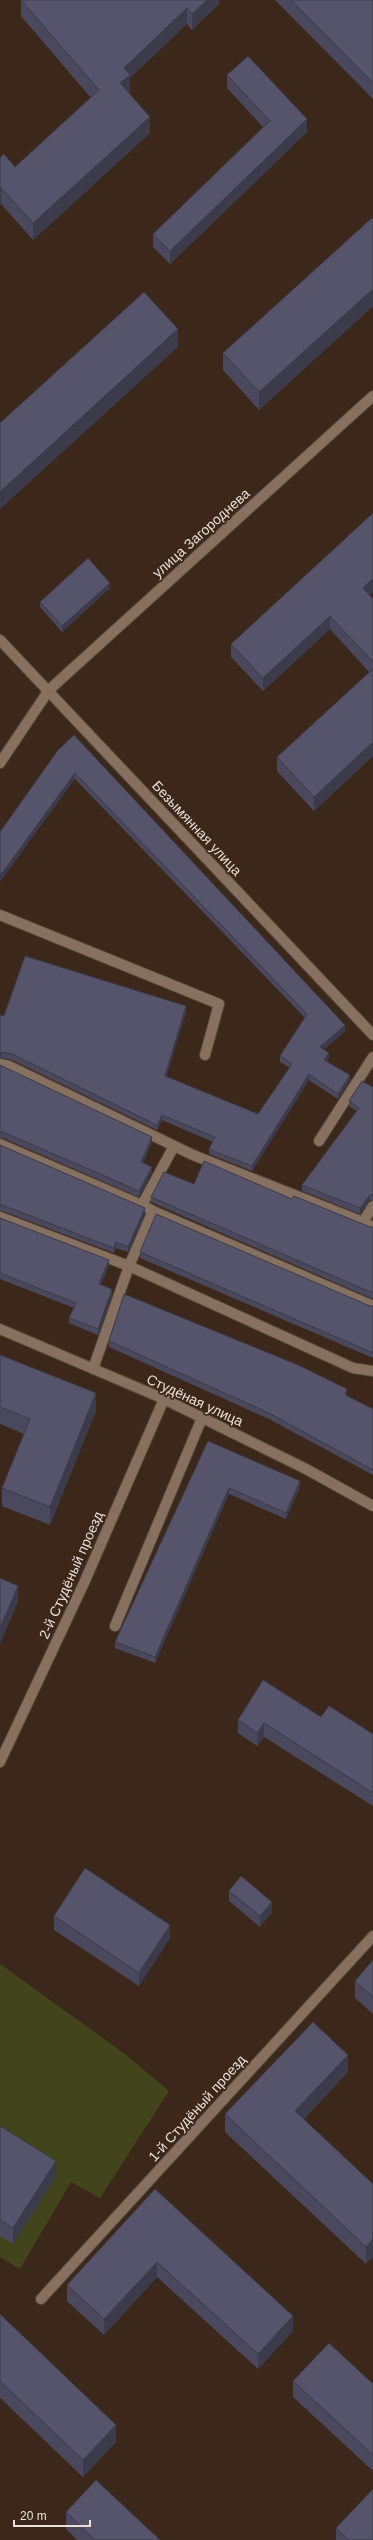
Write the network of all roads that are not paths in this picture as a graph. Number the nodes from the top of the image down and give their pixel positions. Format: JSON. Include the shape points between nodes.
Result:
{"nodes":[{"id":1,"x":373,"y":396,"type":"edge"},
{"id":2,"x":0,"y":640,"type":"edge"},
{"id":3,"x":49,"y":690,"type":"junction"},
{"id":4,"x":0,"y":763,"type":"edge"},
{"id":5,"x":0,"y":915,"type":"edge"},
{"id":6,"x":373,"y":1035,"type":"edge"},
{"id":7,"x":205,"y":1055,"type":"dead end"},
{"id":8,"x":373,"y":1057,"type":"edge"},
{"id":9,"x":0,"y":1064,"type":"edge"},
{"id":10,"x":319,"y":1141,"type":"dead end"},
{"id":11,"x":0,"y":1144,"type":"edge"},
{"id":12,"x":174,"y":1146,"type":"junction"},
{"id":13,"x":142,"y":1206,"type":"junction"},
{"id":14,"x":373,"y":1206,"type":"edge"},
{"id":15,"x":154,"y":1211,"type":"junction"},
{"id":16,"x":0,"y":1217,"type":"edge"},
{"id":17,"x":363,"y":1222,"type":"junction"},
{"id":18,"x":373,"y":1227,"type":"edge"},
{"id":19,"x":129,"y":1266,"type":"junction"},
{"id":20,"x":373,"y":1306,"type":"edge"},
{"id":21,"x":0,"y":1329,"type":"edge"},
{"id":22,"x":93,"y":1369,"type":"junction"},
{"id":23,"x":373,"y":1371,"type":"edge"},
{"id":24,"x":164,"y":1399,"type":"junction"},
{"id":25,"x":202,"y":1418,"type":"junction"},
{"id":26,"x":373,"y":1506,"type":"edge"},
{"id":27,"x":115,"y":1626,"type":"dead end"},
{"id":28,"x":0,"y":1762,"type":"edge"},
{"id":29,"x":373,"y":1936,"type":"edge"},
{"id":30,"x":41,"y":2299,"type":"dead end"}],
"edges":[{"from":1,"to":3,"type":"street","name":"улица Загороднева"},
{"from":2,"to":3,"type":"street","name":"Безымянная улица"},
{"from":3,"to":4,"type":"street","name":"улица Загороднева"},
{"from":3,"to":6,"type":"street","name":"Безымянная улица"},
{"from":5,"to":7,"type":"street","via":[[219,1004]]},
{"from":8,"to":10,"type":"street"},
{"from":9,"to":12,"type":"street","via":[[9,1066]]},
{"from":11,"to":13,"type":"street"},
{"from":12,"to":13,"type":"street"},
{"from":12,"to":17,"type":"street"},
{"from":13,"to":15,"type":"street"},
{"from":14,"to":17,"type":"street"},
{"from":15,"to":19,"type":"street"},
{"from":15,"to":20,"type":"street"},
{"from":16,"to":19,"type":"street"},
{"from":17,"to":18,"type":"street"},
{"from":19,"to":22,"type":"street"},
{"from":19,"to":23,"type":"street","via":[[352,1368]]},
{"from":21,"to":22,"type":"street","name":"Студёная улица"},
{"from":22,"to":24,"type":"street","name":"Студёная улица"},
{"from":24,"to":25,"type":"street","name":"Студёная улица"},
{"from":24,"to":28,"type":"street","name":"2-й Студёный проезд","via":[[84,1583]]},
{"from":25,"to":26,"type":"street","name":"Студёная улица","via":[[306,1469]]},
{"from":25,"to":27,"type":"street"},
{"from":29,"to":30,"type":"street","name":"1-й Студёный проезд"}]}
